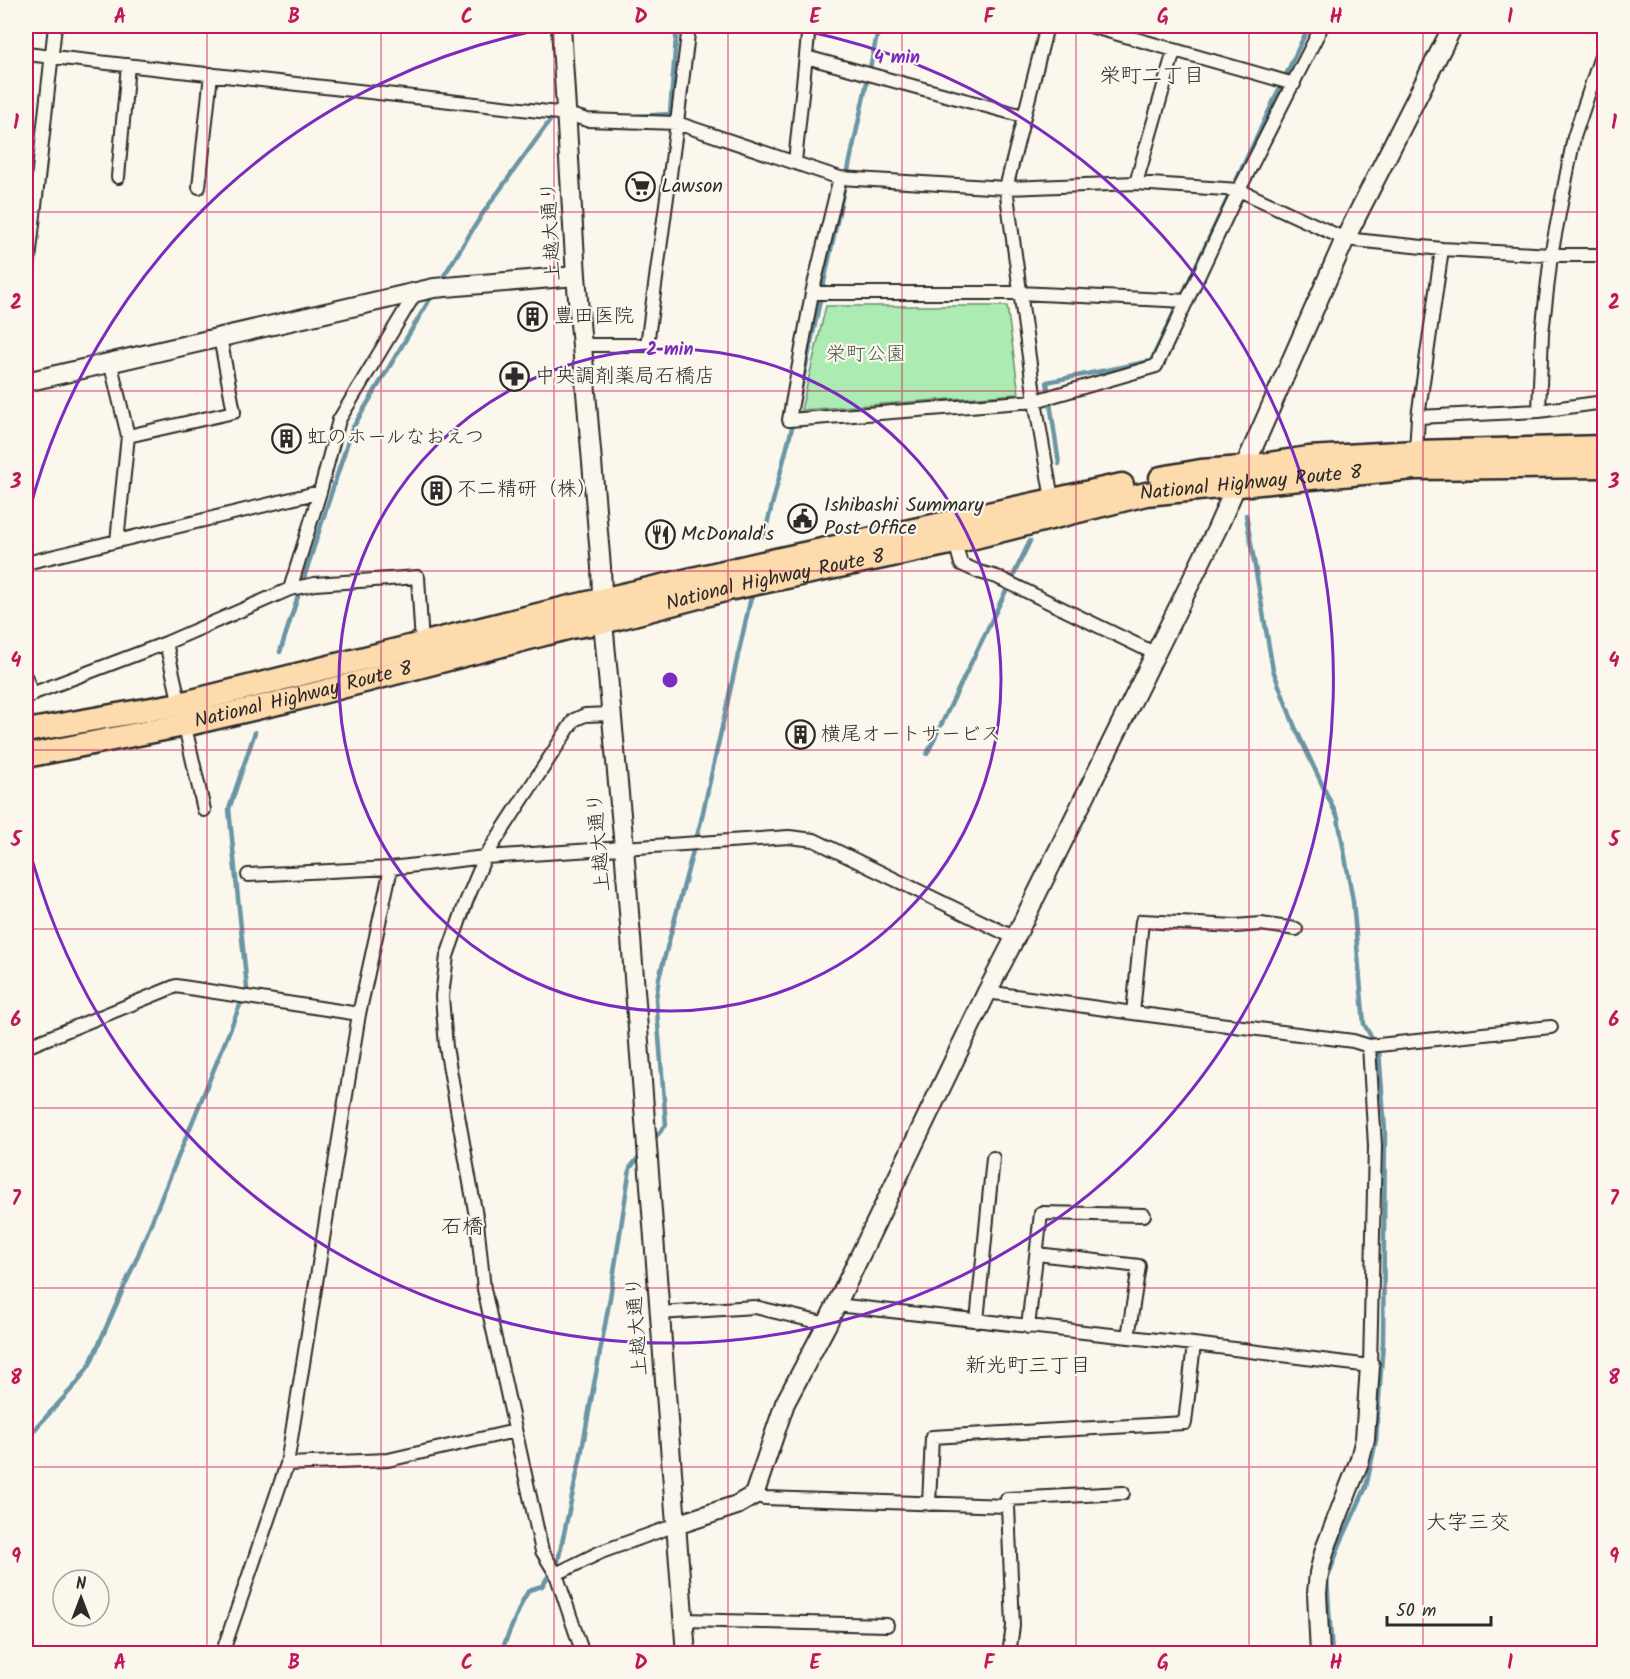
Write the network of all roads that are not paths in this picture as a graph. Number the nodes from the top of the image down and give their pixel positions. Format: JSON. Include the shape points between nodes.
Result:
{"nodes":[{"id":1,"x":55,"y":26,"type":"edge"},
{"id":2,"x":561,"y":26,"type":"edge"},
{"id":3,"x":688,"y":26,"type":"edge"},
{"id":4,"x":809,"y":26,"type":"edge"},
{"id":5,"x":1047,"y":26,"type":"edge"},
{"id":6,"x":1090,"y":26,"type":"edge"},
{"id":7,"x":1322,"y":26,"type":"edge"},
{"id":8,"x":1453,"y":26,"type":"edge"},
{"id":9,"x":1605,"y":47,"type":"edge"},
{"id":10,"x":1174,"y":51,"type":"junction"},
{"id":11,"x":26,"y":54,"type":"edge"},
{"id":12,"x":51,"y":57,"type":"junction"},
{"id":13,"x":806,"y":57,"type":"junction"},
{"id":14,"x":128,"y":65,"type":"junction"},
{"id":15,"x":211,"y":75,"type":"junction"},
{"id":16,"x":1294,"y":84,"type":"junction"},
{"id":17,"x":567,"y":114,"type":"junction"},
{"id":18,"x":1023,"y":116,"type":"junction"},
{"id":19,"x":678,"y":123,"type":"junction"},
{"id":20,"x":795,"y":162,"type":"junction"},
{"id":21,"x":118,"y":177,"type":"dead end"},
{"id":22,"x":840,"y":178,"type":"junction"},
{"id":23,"x":1136,"y":183,"type":"junction"},
{"id":24,"x":199,"y":187,"type":"dead end"},
{"id":25,"x":1006,"y":188,"type":"junction"},
{"id":26,"x":1239,"y":190,"type":"junction"},
{"id":27,"x":1345,"y":240,"type":"junction"},
{"id":28,"x":1442,"y":249,"type":"junction"},
{"id":29,"x":1551,"y":255,"type":"junction"},
{"id":30,"x":1605,"y":255,"type":"edge"},
{"id":31,"x":576,"y":276,"type":"junction"},
{"id":32,"x":26,"y":286,"type":"edge"},
{"id":33,"x":416,"y":292,"type":"junction"},
{"id":34,"x":1019,"y":293,"type":"junction"},
{"id":35,"x":812,"y":294,"type":"junction"},
{"id":36,"x":1187,"y":301,"type":"junction"},
{"id":37,"x":220,"y":337,"type":"junction"},
{"id":38,"x":583,"y":345,"type":"junction"},
{"id":39,"x":110,"y":361,"type":"junction"},
{"id":40,"x":26,"y":382,"type":"edge"},
{"id":41,"x":1035,"y":401,"type":"junction"},
{"id":42,"x":1605,"y":402,"type":"edge"},
{"id":43,"x":1539,"y":411,"type":"junction"},
{"id":44,"x":1418,"y":417,"type":"junction"},
{"id":45,"x":128,"y":436,"type":"junction"},
{"id":46,"x":1605,"y":447,"type":"edge"},
{"id":47,"x":1416,"y":452,"type":"junction"},
{"id":48,"x":1605,"y":466,"type":"edge"},
{"id":49,"x":1239,"y":476,"type":"junction"},
{"id":50,"x":320,"y":492,"type":"junction"},
{"id":51,"x":1052,"y":499,"type":"junction"},
{"id":52,"x":117,"y":540,"type":"junction"},
{"id":53,"x":955,"y":542,"type":"junction"},
{"id":54,"x":26,"y":563,"type":"edge"},
{"id":55,"x":294,"y":588,"type":"junction"},
{"id":56,"x":603,"y":611,"type":"junction"},
{"id":57,"x":166,"y":643,"type":"junction"},
{"id":58,"x":422,"y":645,"type":"junction"},
{"id":59,"x":1154,"y":653,"type":"junction"},
{"id":60,"x":26,"y":678,"type":"edge"},
{"id":61,"x":29,"y":695,"type":"edge"},
{"id":62,"x":182,"y":714,"type":"junction"},
{"id":63,"x":611,"y":714,"type":"junction"},
{"id":64,"x":26,"y":731,"type":"edge"},
{"id":65,"x":26,"y":756,"type":"edge"},
{"id":66,"x":204,"y":810,"type":"dead end"},
{"id":67,"x":624,"y":847,"type":"junction"},
{"id":68,"x":484,"y":857,"type":"junction"},
{"id":69,"x":391,"y":868,"type":"junction"},
{"id":70,"x":248,"y":875,"type":"dead end"},
{"id":71,"x":1296,"y":929,"type":"dead end"},
{"id":72,"x":1015,"y":939,"type":"junction"},
{"id":73,"x":987,"y":992,"type":"junction"},
{"id":74,"x":1133,"y":1013,"type":"junction"},
{"id":75,"x":359,"y":1014,"type":"junction"},
{"id":76,"x":1551,"y":1027,"type":"dead end"},
{"id":77,"x":1369,"y":1046,"type":"junction"},
{"id":78,"x":26,"y":1047,"type":"edge"},
{"id":79,"x":993,"y":1158,"type":"dead end"},
{"id":80,"x":1144,"y":1215,"type":"dead end"},
{"id":81,"x":1037,"y":1254,"type":"junction"},
{"id":82,"x":836,"y":1305,"type":"junction"},
{"id":83,"x":659,"y":1313,"type":"junction"},
{"id":84,"x":977,"y":1321,"type":"junction"},
{"id":85,"x":827,"y":1324,"type":"junction"},
{"id":86,"x":1028,"y":1327,"type":"junction"},
{"id":87,"x":1128,"y":1337,"type":"junction"},
{"id":88,"x":1194,"y":1344,"type":"junction"},
{"id":89,"x":1370,"y":1366,"type":"junction"},
{"id":90,"x":515,"y":1431,"type":"junction"},
{"id":91,"x":287,"y":1464,"type":"junction"},
{"id":92,"x":1123,"y":1493,"type":"dead end"},
{"id":93,"x":754,"y":1495,"type":"junction"},
{"id":94,"x":929,"y":1504,"type":"junction"},
{"id":95,"x":1008,"y":1506,"type":"junction"},
{"id":96,"x":676,"y":1525,"type":"junction"},
{"id":97,"x":556,"y":1574,"type":"junction"},
{"id":98,"x":684,"y":1620,"type":"junction"},
{"id":99,"x":887,"y":1625,"type":"dead end"},
{"id":100,"x":684,"y":1650,"type":"edge"},
{"id":101,"x":222,"y":1653,"type":"edge"},
{"id":102,"x":583,"y":1653,"type":"edge"},
{"id":103,"x":1009,"y":1653,"type":"edge"},
{"id":104,"x":1320,"y":1653,"type":"edge"}],
"edges":[{"from":1,"to":12,"type":"street"},
{"from":2,"to":17,"type":"street","name":"上越大通り"},
{"from":3,"to":19,"type":"street"},
{"from":4,"to":13,"type":"street"},
{"from":5,"to":18,"type":"street"},
{"from":6,"to":10,"type":"street"},
{"from":7,"to":16,"type":"street"},
{"from":8,"to":27,"type":"street"},
{"from":9,"to":29,"type":"street","via":[[1574,137]]},
{"from":10,"to":16,"type":"street"},
{"from":10,"to":23,"type":"street"},
{"from":11,"to":12,"type":"street"},
{"from":12,"to":14,"type":"street"},
{"from":12,"to":32,"type":"street"},
{"from":13,"to":18,"type":"street"},
{"from":13,"to":20,"type":"street"},
{"from":14,"to":15,"type":"street"},
{"from":14,"to":21,"type":"street"},
{"from":15,"to":17,"type":"street"},
{"from":15,"to":24,"type":"street"},
{"from":16,"to":26,"type":"street"},
{"from":17,"to":19,"type":"street","via":[[587,120]]},
{"from":17,"to":31,"type":"street","name":"上越大通り"},
{"from":18,"to":25,"type":"street"},
{"from":19,"to":20,"type":"street"},
{"from":19,"to":38,"type":"street","via":[[647,345]]},
{"from":20,"to":22,"type":"street"},
{"from":22,"to":25,"type":"street"},
{"from":22,"to":35,"type":"street"},
{"from":23,"to":25,"type":"street"},
{"from":23,"to":26,"type":"street"},
{"from":25,"to":34,"type":"street"},
{"from":26,"to":27,"type":"street"},
{"from":26,"to":36,"type":"street"},
{"from":27,"to":28,"type":"street"},
{"from":27,"to":49,"type":"street"},
{"from":28,"to":29,"type":"street"},
{"from":28,"to":44,"type":"street"},
{"from":29,"to":30,"type":"street"},
{"from":29,"to":43,"type":"street"},
{"from":31,"to":33,"type":"street"},
{"from":31,"to":38,"type":"street","name":"上越大通り"},
{"from":33,"to":37,"type":"street"},
{"from":33,"to":50,"type":"street","via":[[339,420]]},
{"from":34,"to":35,"type":"street"},
{"from":34,"to":36,"type":"street"},
{"from":34,"to":41,"type":"street"},
{"from":35,"to":41,"type":"street","via":[[789,420]]},
{"from":36,"to":41,"type":"street","via":[[1156,366]]},
{"from":37,"to":39,"type":"street"},
{"from":37,"to":45,"type":"street","via":[[234,412]]},
{"from":38,"to":56,"type":"street","name":"上越大通り"},
{"from":39,"to":40,"type":"street"},
{"from":39,"to":45,"type":"street"},
{"from":41,"to":51,"type":"street"},
{"from":42,"to":43,"type":"street"},
{"from":43,"to":44,"type":"street"},
{"from":44,"to":47,"type":"street"},
{"from":45,"to":52,"type":"street"},
{"from":46,"to":47,"type":"highway","name":"National Highway Route 8"},
{"from":47,"to":49,"type":"highway","name":"National Highway Route 8","via":[[1309,458]]},
{"from":48,"to":49,"type":"highway","name":"National Highway Route 8","via":[[1414,468]]},
{"from":49,"to":51,"type":"highway","name":"National Highway Route 8","via":[[1201,471]]},
{"from":49,"to":53,"type":"highway","name":"National Highway Route 8","via":[[1146,494]]},
{"from":49,"to":59,"type":"street","via":[[1217,529]]},
{"from":50,"to":52,"type":"street"},
{"from":50,"to":55,"type":"street"},
{"from":51,"to":56,"type":"highway","name":"National Highway Route 8","via":[[776,560]]},
{"from":52,"to":54,"type":"street"},
{"from":53,"to":56,"type":"highway","name":"National Highway Route 8"},
{"from":53,"to":59,"type":"street","via":[[961,564],[968,568],[997,577]]},
{"from":55,"to":57,"type":"street"},
{"from":55,"to":58,"type":"street","via":[[418,577]]},
{"from":56,"to":58,"type":"highway","name":"National Highway Route 8"},
{"from":56,"to":62,"type":"highway","name":"National Highway Route 8","via":[[571,627],[299,698]]},
{"from":56,"to":63,"type":"street","name":"上越大通り"},
{"from":57,"to":61,"type":"street"},
{"from":57,"to":62,"type":"street"},
{"from":58,"to":62,"type":"highway","name":"National Highway Route 8"},
{"from":59,"to":72,"type":"street"},
{"from":60,"to":61,"type":"street"},
{"from":62,"to":64,"type":"highway","name":"National Highway Route 8"},
{"from":62,"to":65,"type":"highway","name":"National Highway Route 8"},
{"from":62,"to":66,"type":"street"},
{"from":63,"to":67,"type":"street","name":"上越大通り"},
{"from":63,"to":68,"type":"street","via":[[585,715],[574,720]]},
{"from":67,"to":68,"type":"street"},
{"from":67,"to":72,"type":"street","via":[[789,837],[814,840]]},
{"from":67,"to":83,"type":"street","name":"上越大通り"},
{"from":68,"to":69,"type":"street"},
{"from":68,"to":90,"type":"street","via":[[447,956],[442,1020],[477,1222],[484,1289]]},
{"from":69,"to":70,"type":"street"},
{"from":69,"to":75,"type":"street"},
{"from":71,"to":74,"type":"street","via":[[1261,924],[1142,921]]},
{"from":72,"to":73,"type":"street"},
{"from":73,"to":74,"type":"street"},
{"from":73,"to":82,"type":"street"},
{"from":74,"to":77,"type":"street"},
{"from":75,"to":78,"type":"street","via":[[176,986]]},
{"from":75,"to":91,"type":"street"},
{"from":76,"to":77,"type":"street"},
{"from":77,"to":89,"type":"street","via":[[1375,1146]]},
{"from":79,"to":84,"type":"street"},
{"from":80,"to":81,"type":"street","via":[[1041,1213]]},
{"from":81,"to":86,"type":"street"},
{"from":81,"to":87,"type":"street","via":[[1139,1266]]},
{"from":82,"to":84,"type":"street"},
{"from":82,"to":85,"type":"street"},
{"from":83,"to":85,"type":"street","via":[[754,1307]]},
{"from":83,"to":96,"type":"street","name":"上越大通り"},
{"from":84,"to":86,"type":"street"},
{"from":85,"to":93,"type":"street","via":[[785,1403]]},
{"from":86,"to":87,"type":"street"},
{"from":87,"to":88,"type":"street"},
{"from":88,"to":89,"type":"street"},
{"from":88,"to":94,"type":"street","via":[[1185,1423],[932,1437]]},
{"from":89,"to":104,"type":"street","via":[[1365,1439],[1319,1573]]},
{"from":90,"to":91,"type":"street","via":[[388,1460]]},
{"from":90,"to":97,"type":"street","via":[[542,1551]]},
{"from":91,"to":101,"type":"street"},
{"from":92,"to":95,"type":"street","via":[[1007,1499]]},
{"from":93,"to":94,"type":"street"},
{"from":93,"to":96,"type":"street","via":[[747,1501]]},
{"from":94,"to":95,"type":"street"},
{"from":95,"to":103,"type":"street","via":[[1013,1626]]},
{"from":96,"to":97,"type":"street","via":[[601,1552]]},
{"from":96,"to":98,"type":"street","name":"上越大通り"},
{"from":97,"to":102,"type":"street"},
{"from":98,"to":99,"type":"street"},
{"from":98,"to":100,"type":"street","name":"上越大通り"}]}
